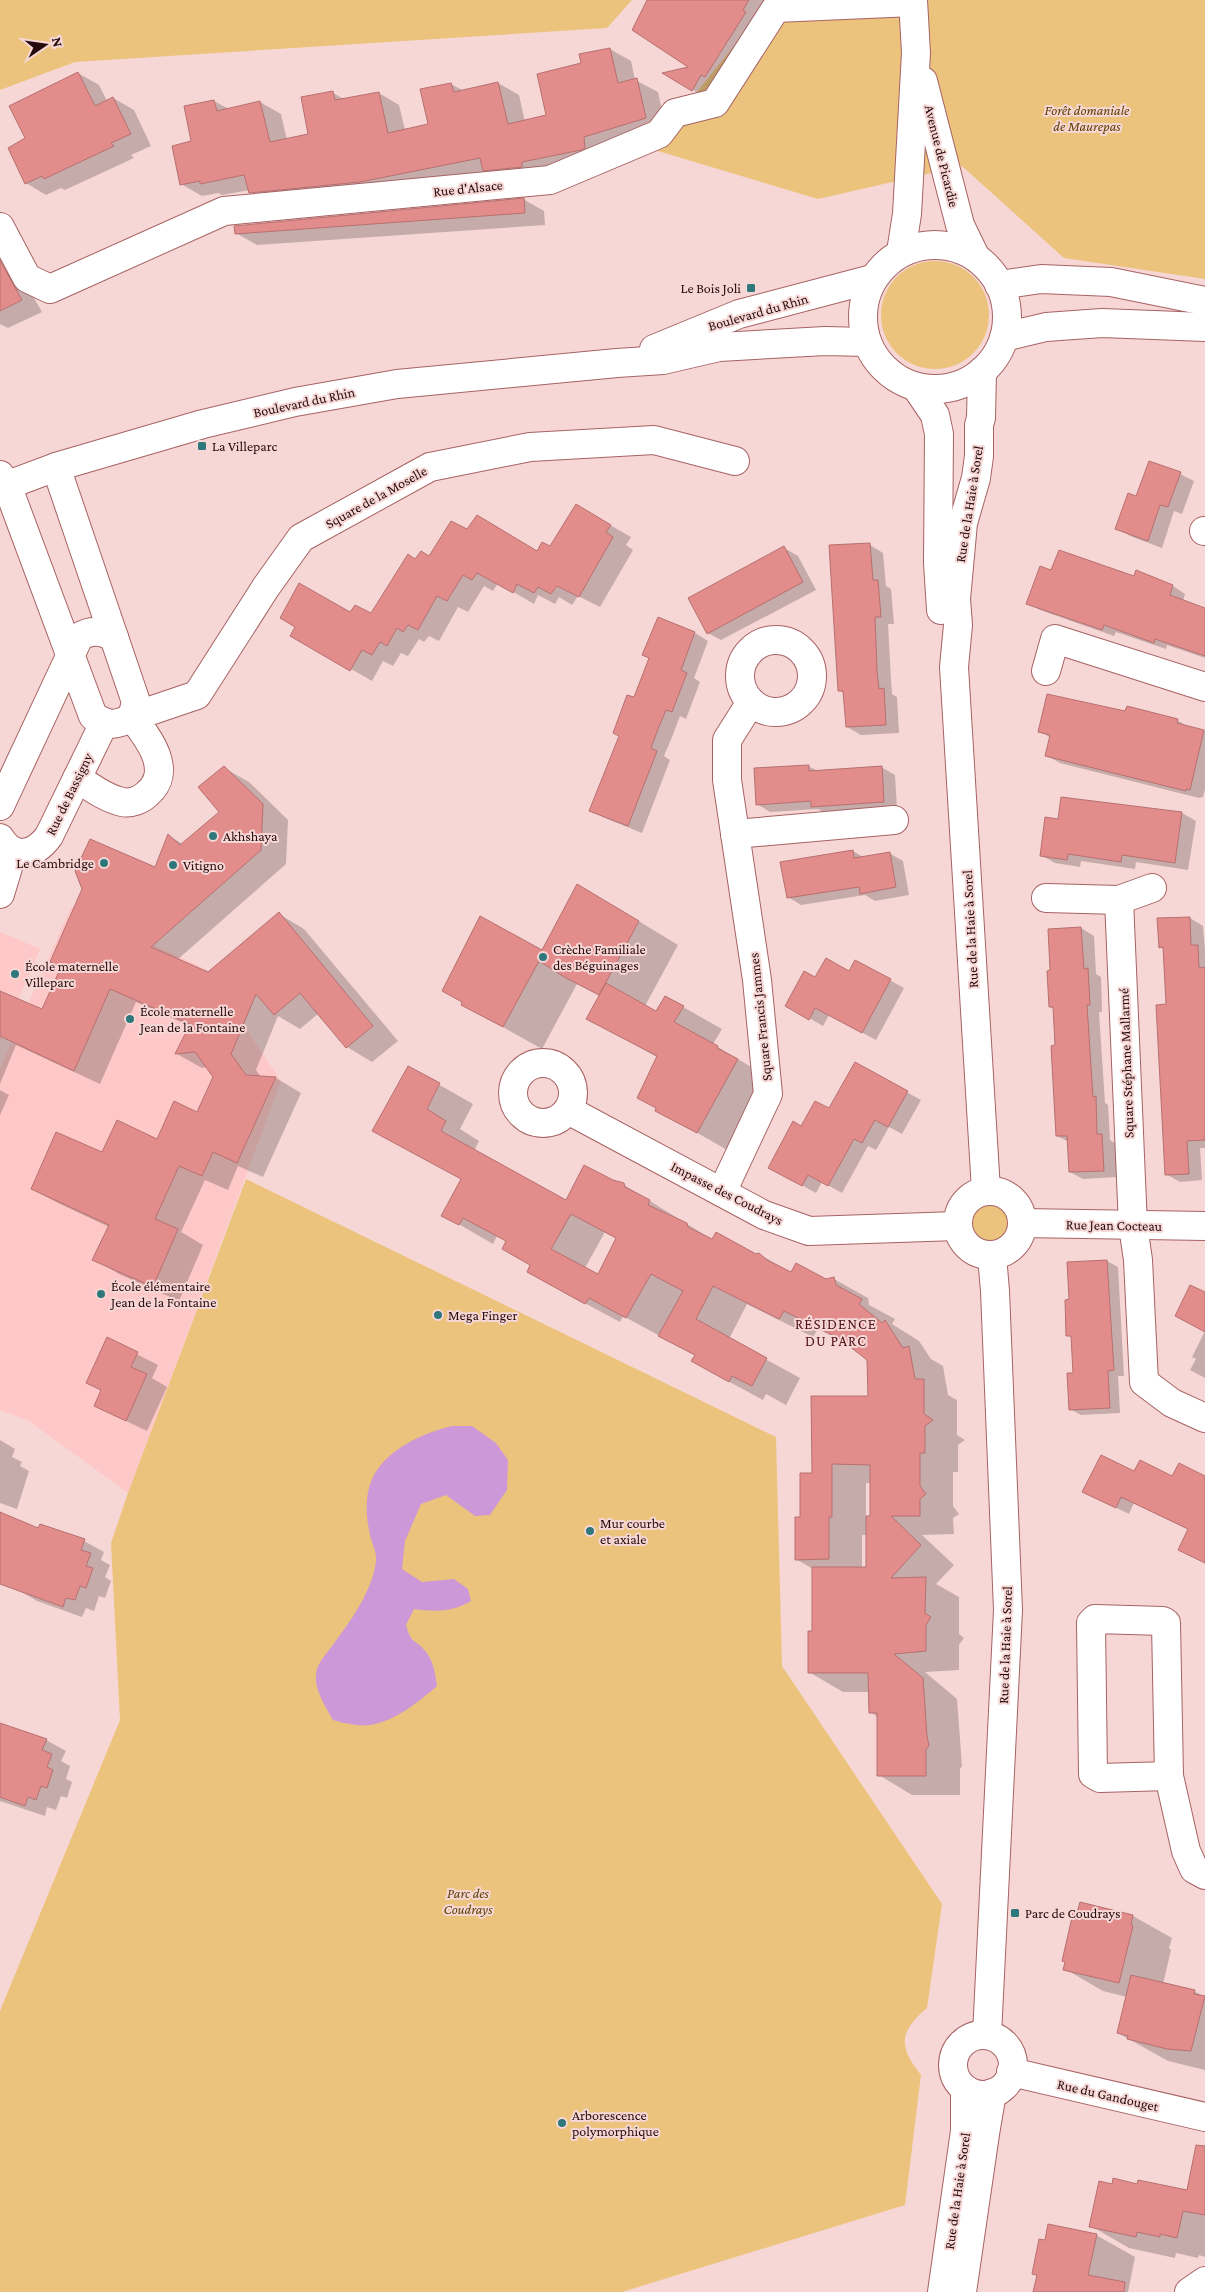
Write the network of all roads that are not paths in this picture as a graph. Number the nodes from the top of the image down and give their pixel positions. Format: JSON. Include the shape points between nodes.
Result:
{"nodes":[{"id":1,"x":913,"y":1,"type":"edge"},
{"id":2,"x":916,"y":52,"type":"junction"},
{"id":3,"x":0,"y":227,"type":"edge"},
{"id":4,"x":901,"y":252,"type":"junction"},
{"id":5,"x":975,"y":256,"type":"junction"},
{"id":6,"x":872,"y":279,"type":"junction"},
{"id":7,"x":999,"y":284,"type":"junction"},
{"id":8,"x":1205,"y":301,"type":"edge"},
{"id":9,"x":1205,"y":326,"type":"edge"},
{"id":10,"x":1004,"y":337,"type":"junction"},
{"id":11,"x":867,"y":342,"type":"junction"},
{"id":12,"x":618,"y":362,"type":"junction"},
{"id":13,"x":982,"y":371,"type":"junction"},
{"id":14,"x":916,"y":387,"type":"junction"},
{"id":15,"x":735,"y":462,"type":"dead end"},
{"id":16,"x":56,"y":467,"type":"junction"},
{"id":17,"x":2,"y":483,"type":"edge"},
{"id":18,"x":114,"y":637,"type":"junction"},
{"id":19,"x":69,"y":654,"type":"junction"},
{"id":20,"x":954,"y":667,"type":"junction"},
{"id":21,"x":1046,"y":671,"type":"dead end"},
{"id":22,"x":1205,"y":687,"type":"edge"},
{"id":23,"x":751,"y":702,"type":"dead end"},
{"id":24,"x":132,"y":717,"type":"junction"},
{"id":25,"x":104,"y":723,"type":"junction"},
{"id":26,"x":77,"y":778,"type":"junction"},
{"id":27,"x":0,"y":806,"type":"edge"},
{"id":28,"x":894,"y":820,"type":"dead end"},
{"id":29,"x":734,"y":834,"type":"junction"},
{"id":30,"x":6,"y":845,"type":"edge"},
{"id":31,"x":1152,"y":888,"type":"dead end"},
{"id":32,"x":0,"y":894,"type":"edge"},
{"id":33,"x":1046,"y":898,"type":"dead end"},
{"id":34,"x":1119,"y":900,"type":"junction"},
{"id":35,"x":568,"y":1110,"type":"dead end"},
{"id":36,"x":986,"y":1190,"type":"junction"},
{"id":37,"x":722,"y":1192,"type":"junction"},
{"id":38,"x":1022,"y":1224,"type":"junction"},
{"id":39,"x":957,"y":1226,"type":"junction"},
{"id":40,"x":1133,"y":1226,"type":"junction"},
{"id":41,"x":1205,"y":1226,"type":"edge"},
{"id":42,"x":992,"y":1256,"type":"junction"},
{"id":43,"x":1205,"y":1418,"type":"edge"},
{"id":44,"x":1169,"y":1776,"type":"junction"},
{"id":45,"x":1205,"y":1875,"type":"edge"},
{"id":46,"x":988,"y":2035,"type":"junction"},
{"id":47,"x":1011,"y":2072,"type":"junction"},
{"id":48,"x":965,"y":2089,"type":"junction"},
{"id":49,"x":992,"y":2093,"type":"junction"},
{"id":50,"x":1205,"y":2117,"type":"edge"},
{"id":51,"x":1205,"y":2281,"type":"edge"},
{"id":52,"x":942,"y":2292,"type":"edge"},
{"id":53,"x":962,"y":2292,"type":"edge"},
{"id":54,"x":1189,"y":2292,"type":"edge"}],
"edges":[{"from":1,"to":2,"type":"street","name":"Avenue de Picardie"},
{"from":1,"to":3,"type":"street","name":"Rue d'Alsace","via":[[776,8],[715,103],[675,112],[659,134],[550,180],[224,211],[50,289],[28,278]]},
{"from":2,"to":4,"type":"street","name":"Avenue de Picardie","via":[[907,214]]},
{"from":2,"to":5,"type":"street","name":"Avenue de Picardie","via":[[960,225]]},
{"from":4,"to":5,"type":"street","via":[[939,244]]},
{"from":4,"to":6,"type":"street"},
{"from":5,"to":7,"type":"street"},
{"from":6,"to":11,"type":"street","via":[[864,299]]},
{"from":6,"to":12,"type":"street","name":"Boulevard du Rhin","via":[[740,314]]},
{"from":7,"to":8,"type":"street","via":[[1041,278],[1111,282]]},
{"from":7,"to":10,"type":"street","via":[[1006,310]]},
{"from":9,"to":10,"type":"street","via":[[1102,323],[1046,328]]},
{"from":10,"to":13,"type":"street","via":[[996,356]]},
{"from":11,"to":12,"type":"street","name":"Boulevard du Rhin","via":[[719,347],[663,360]]},
{"from":11,"to":14,"type":"street","via":[[886,370]]},
{"from":12,"to":16,"type":"street","name":"Boulevard du Rhin","via":[[397,384],[295,402],[203,424]]},
{"from":13,"to":14,"type":"street","via":[[951,387]]},
{"from":13,"to":20,"type":"street","name":"Rue de la Haie à Sorel","via":[[979,456],[963,523]]},
{"from":14,"to":20,"type":"street","name":"Rue de la Haie à Sorel","via":[[932,411],[938,434],[938,563],[942,624]]},
{"from":15,"to":24,"type":"street","name":"Square de la Moselle","via":[[654,440],[530,447],[430,467],[301,538],[197,695]]},
{"from":16,"to":17,"type":"street","name":"Boulevard du Rhin"},
{"from":16,"to":18,"type":"street"},
{"from":17,"to":19,"type":"street"},
{"from":18,"to":19,"type":"street","via":[[101,631],[88,632],[79,637]]},
{"from":18,"to":24,"type":"street","via":[[136,702]]},
{"from":19,"to":25,"type":"street","via":[[93,716]]},
{"from":19,"to":27,"type":"street"},
{"from":20,"to":36,"type":"street","name":"Rue de la Haie à Sorel"},
{"from":21,"to":22,"type":"street","via":[[1055,640]]},
{"from":23,"to":29,"type":"street","name":"Square Francis Jammes","via":[[727,740],[727,780]]},
{"from":24,"to":25,"type":"street","via":[[120,725]]},
{"from":24,"to":26,"type":"street","via":[[156,752],[160,772],[154,788],[141,800],[124,803]]},
{"from":25,"to":26,"type":"street","name":"Rue de Bassigny"},
{"from":26,"to":30,"type":"street","name":"Rue de Bassigny","via":[[40,848],[22,853]]},
{"from":28,"to":29,"type":"street"},
{"from":29,"to":37,"type":"street","name":"Square Francis Jammes","via":[[757,980],[768,1094]]},
{"from":30,"to":32,"type":"street"},
{"from":31,"to":34,"type":"street"},
{"from":33,"to":34,"type":"street"},
{"from":34,"to":40,"type":"street","name":"Square Stéphane Mallarmé"},
{"from":35,"to":37,"type":"street","name":"Impasse des Coudrays"},
{"from":36,"to":38,"type":"street","via":[[1012,1199],[1018,1206]]},
{"from":36,"to":39,"type":"street","via":[[976,1193],[962,1206]]},
{"from":37,"to":39,"type":"street","name":"Impasse des Coudrays","via":[[764,1215],[809,1231]]},
{"from":38,"to":40,"type":"street","name":"Rue Jean Cocteau"},
{"from":38,"to":42,"type":"street","via":[[1021,1233],[1010,1249]]},
{"from":39,"to":42,"type":"street","via":[[965,1244],[973,1251]]},
{"from":40,"to":41,"type":"street","name":"Rue Jean Cocteau"},
{"from":40,"to":43,"type":"street","name":"Square Stéphane Mallarmé","via":[[1138,1260],[1144,1382],[1172,1403]]},
{"from":42,"to":46,"type":"street","name":"Rue de la Haie à Sorel","via":[[1008,1610]]},
{"from":44,"to":44,"type":"street","via":[[1166,1623],[1095,1619],[1091,1623],[1093,1774],[1100,1778]]},
{"from":44,"to":45,"type":"street","via":[[1186,1851],[1194,1869]]},
{"from":46,"to":47,"type":"street","via":[[1001,2041],[1010,2052]]},
{"from":46,"to":48,"type":"street","via":[[973,2036],[961,2044],[954,2057],[953,2071]]},
{"from":47,"to":49,"type":"street","via":[[1009,2080],[999,2091]]},
{"from":47,"to":50,"type":"street","name":"Rue du Gandouget"},
{"from":48,"to":49,"type":"street","via":[[971,2093]]},
{"from":48,"to":52,"type":"street","name":"Rue de la Haie à Sorel","via":[[965,2131]]},
{"from":49,"to":53,"type":"street","name":"Rue de la Haie à Sorel"},
{"from":51,"to":54,"type":"street"}]}
